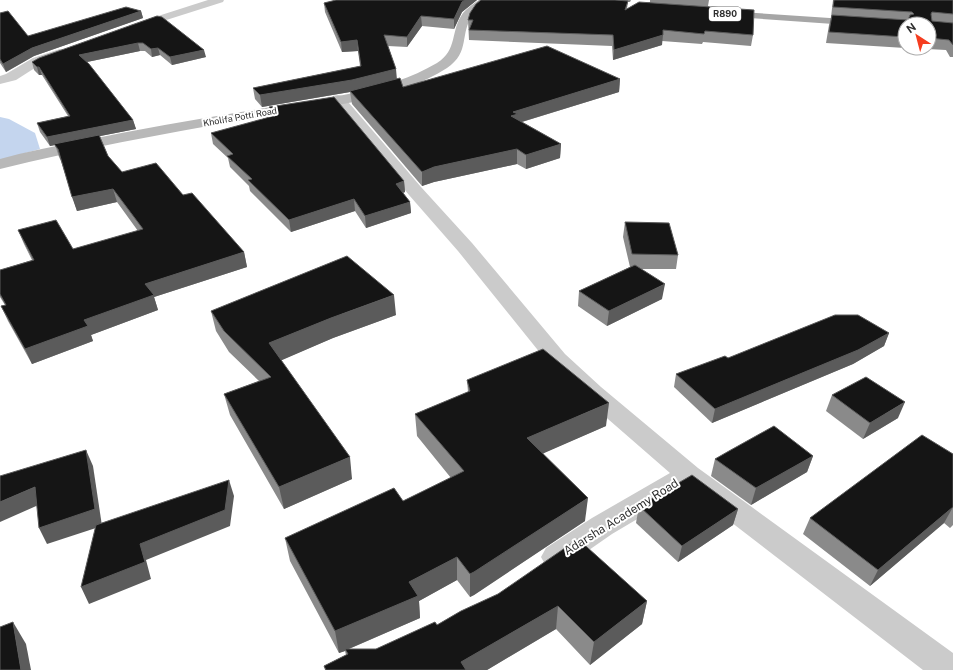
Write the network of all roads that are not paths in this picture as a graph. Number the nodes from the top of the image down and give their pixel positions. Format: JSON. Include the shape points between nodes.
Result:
{"nodes":[{"id":1,"x":218,"y":0,"type":"edge"},
{"id":2,"x":486,"y":0,"type":"edge"},
{"id":3,"x":712,"y":12,"type":"edge"},
{"id":4,"x":897,"y":25,"type":"edge"},
{"id":5,"x":120,"y":32,"type":"edge"},
{"id":6,"x":72,"y":49,"type":"edge"},
{"id":7,"x":0,"y":80,"type":"edge"},
{"id":8,"x":338,"y":99,"type":"junction"},
{"id":9,"x":0,"y":164,"type":"edge"},
{"id":10,"x":689,"y":475,"type":"junction"},
{"id":11,"x":531,"y":575,"type":"edge"},
{"id":12,"x":949,"y":670,"type":"edge"}],
"edges":[{"from":1,"to":5,"type":"street"},
{"from":2,"to":8,"type":"street","name":"Kholifa Potti Road","via":[[467,14],[455,54],[444,64],[420,77],[397,85]]},
{"from":3,"to":4,"type":"main road","number":"R890"},
{"from":6,"to":7,"type":"street","via":[[37,61],[12,77]]},
{"from":8,"to":9,"type":"street","name":"Kholifa Potti Road","via":[[100,141]]},
{"from":8,"to":10,"type":"street","via":[[466,247],[557,359]]},
{"from":10,"to":11,"type":"street","name":"Adarsha Academy Road","via":[[602,526]]},
{"from":10,"to":12,"type":"street"}]}
